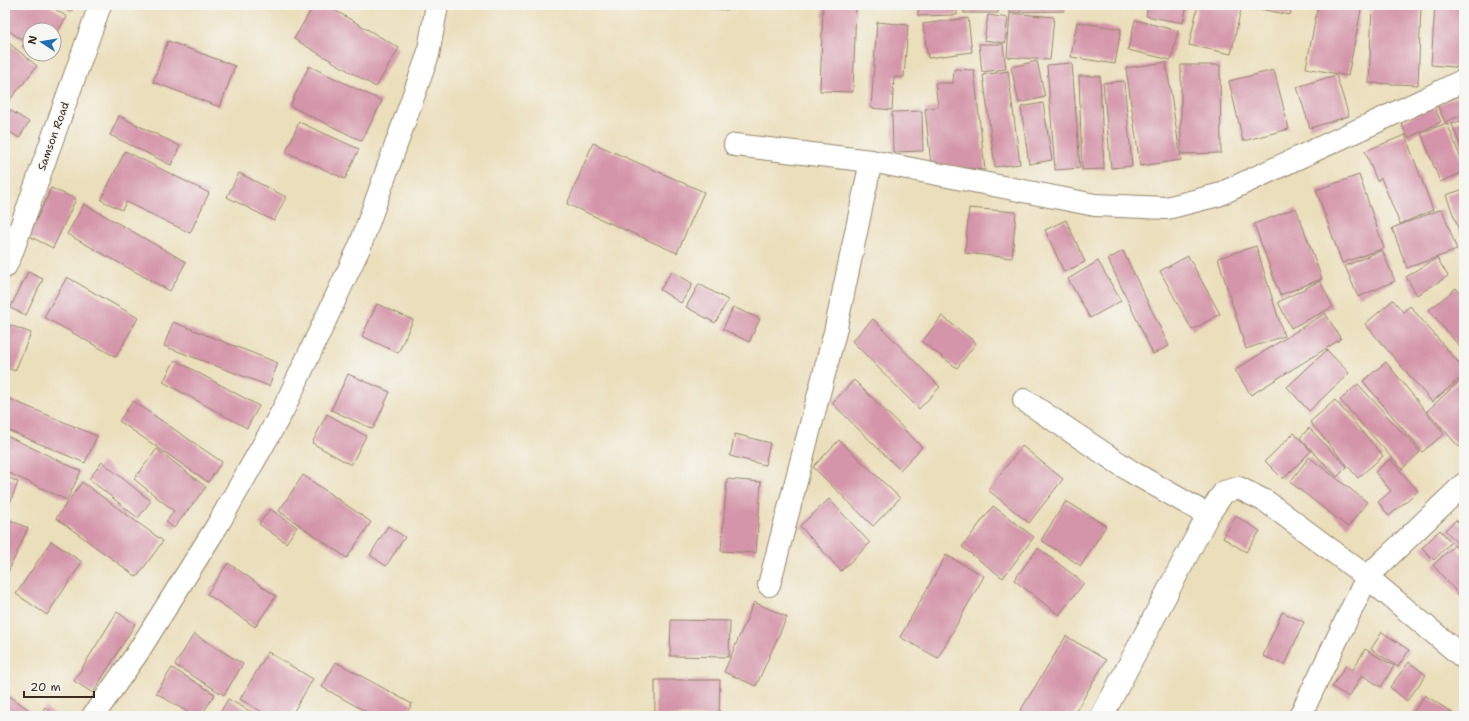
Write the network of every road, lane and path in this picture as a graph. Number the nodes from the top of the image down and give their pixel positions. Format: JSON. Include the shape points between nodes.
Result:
{"nodes":[{"id":1,"x":100,"y":5,"type":"edge"},
{"id":2,"x":437,"y":5,"type":"edge"},
{"id":3,"x":1464,"y":80,"type":"edge"},
{"id":4,"x":735,"y":145,"type":"dead end"},
{"id":5,"x":871,"y":161,"type":"junction"},
{"id":6,"x":5,"y":267,"type":"edge"},
{"id":7,"x":1024,"y":400,"type":"dead end"},
{"id":8,"x":1464,"y":484,"type":"edge"},
{"id":9,"x":1208,"y":515,"type":"junction"},
{"id":10,"x":1367,"y":577,"type":"junction"},
{"id":11,"x":769,"y":585,"type":"dead end"},
{"id":12,"x":1464,"y":658,"type":"edge"},
{"id":13,"x":93,"y":716,"type":"edge"},
{"id":14,"x":1102,"y":716,"type":"edge"},
{"id":15,"x":1300,"y":716,"type":"edge"}],
"edges":[{"from":1,"to":6,"type":"street","name":"Samson Road"},
{"from":2,"to":13,"type":"street","via":[[428,55],[360,246],[283,410],[217,526],[136,656]]},
{"from":3,"to":5,"type":"street","via":[[1218,195],[1167,208],[1095,205]]},
{"from":4,"to":5,"type":"street"},
{"from":5,"to":11,"type":"street","via":[[835,332]]},
{"from":7,"to":9,"type":"street","via":[[1132,472]]},
{"from":8,"to":10,"type":"street"},
{"from":9,"to":10,"type":"street","via":[[1224,492],[1239,488],[1267,502]]},
{"from":9,"to":14,"type":"street"},
{"from":10,"to":12,"type":"street"},
{"from":10,"to":15,"type":"street"}]}
